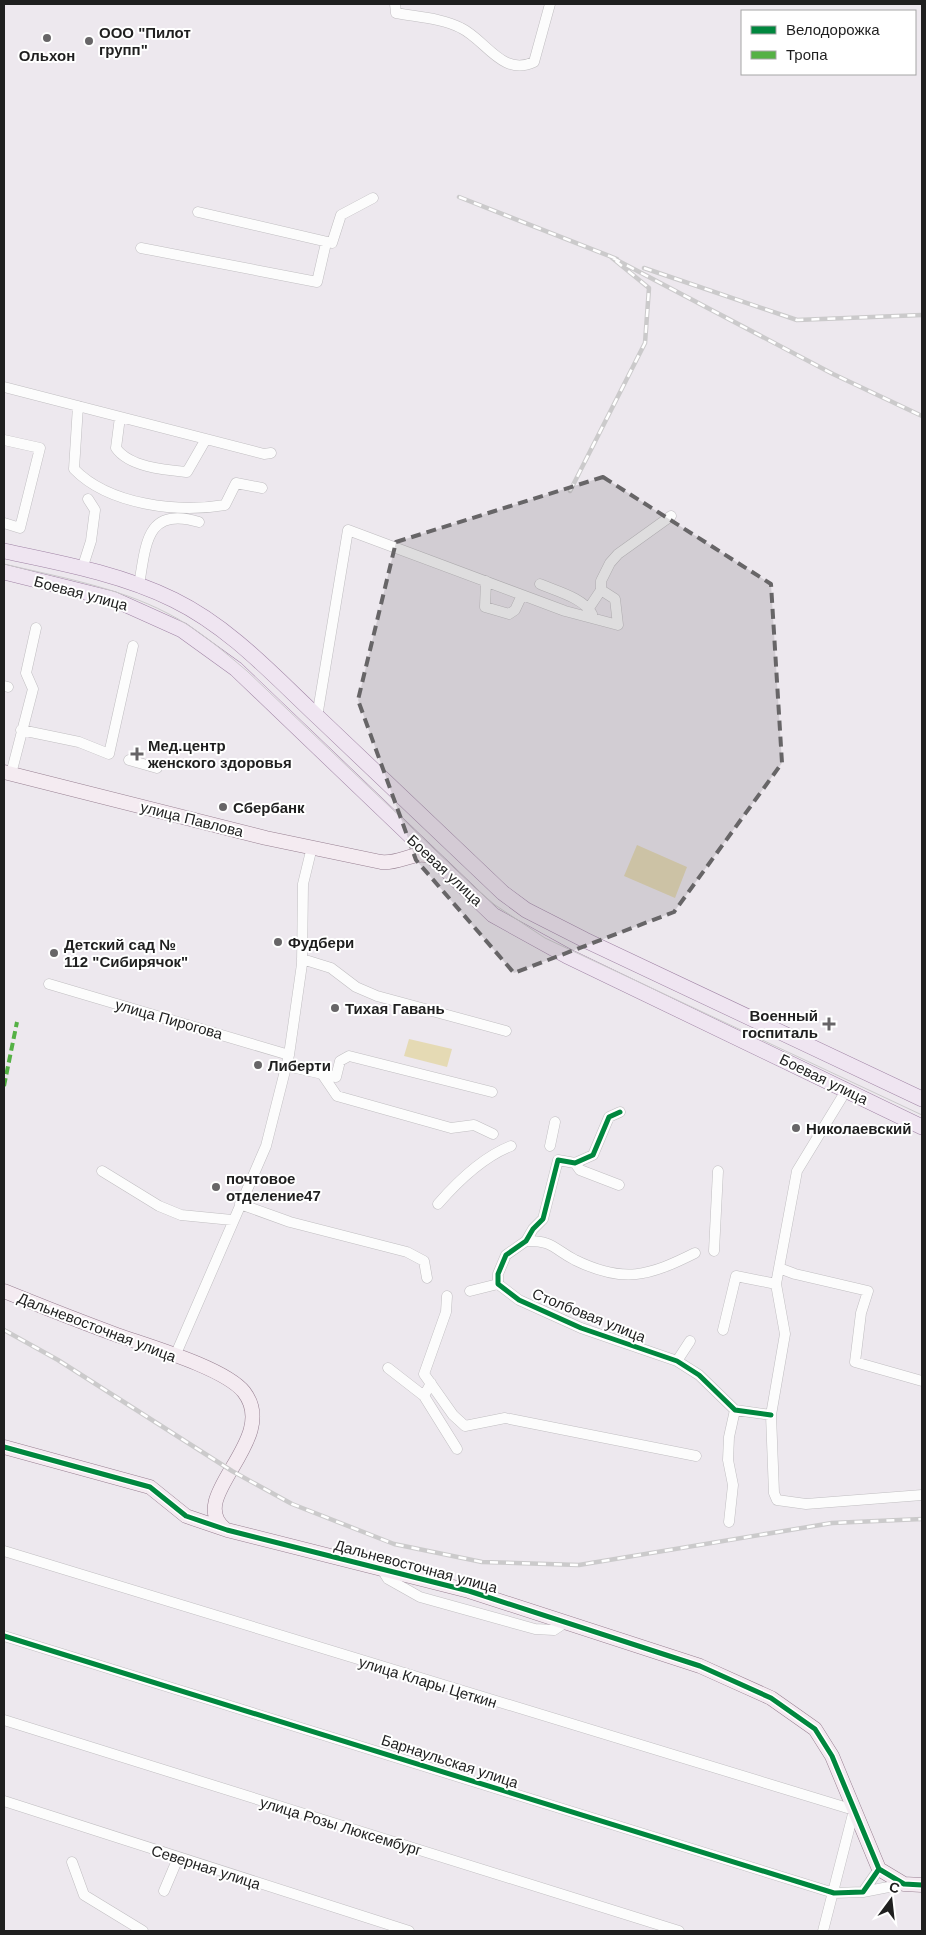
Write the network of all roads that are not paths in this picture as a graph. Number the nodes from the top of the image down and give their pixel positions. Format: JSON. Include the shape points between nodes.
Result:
{"nodes":[{"id":1,"x":395,"y":4,"type":"edge"},
{"id":2,"x":550,"y":4,"type":"edge"},
{"id":3,"x":374,"y":198,"type":"dead end"},
{"id":4,"x":198,"y":212,"type":"dead end"},
{"id":5,"x":326,"y":243,"type":"junction"},
{"id":6,"x":141,"y":248,"type":"dead end"},
{"id":7,"x":4,"y":387,"type":"edge"},
{"id":8,"x":78,"y":406,"type":"junction"},
{"id":9,"x":120,"y":417,"type":"junction"},
{"id":10,"x":4,"y":440,"type":"edge"},
{"id":11,"x":206,"y":440,"type":"junction"},
{"id":12,"x":271,"y":453,"type":"dead end"},
{"id":13,"x":262,"y":488,"type":"dead end"},
{"id":14,"x":88,"y":499,"type":"dead end"},
{"id":15,"x":672,"y":516,"type":"dead end"},
{"id":16,"x":199,"y":522,"type":"dead end"},
{"id":17,"x":4,"y":523,"type":"edge"},
{"id":18,"x":4,"y":551,"type":"edge"},
{"id":19,"x":82,"y":569,"type":"junction"},
{"id":20,"x":4,"y":572,"type":"edge"},
{"id":21,"x":486,"y":581,"type":"junction"},
{"id":22,"x":540,"y":584,"type":"dead end"},
{"id":23,"x":139,"y":585,"type":"junction"},
{"id":24,"x":601,"y":590,"type":"junction"},
{"id":25,"x":522,"y":595,"type":"junction"},
{"id":26,"x":589,"y":608,"type":"junction"},
{"id":27,"x":594,"y":620,"type":"junction"},
{"id":28,"x":36,"y":628,"type":"dead end"},
{"id":29,"x":133,"y":646,"type":"dead end"},
{"id":30,"x":317,"y":716,"type":"junction"},
{"id":31,"x":21,"y":730,"type":"junction"},
{"id":32,"x":129,"y":760,"type":"dead end"},
{"id":33,"x":157,"y":768,"type":"dead end"},
{"id":34,"x":7,"y":773,"type":"edge"},
{"id":35,"x":406,"y":834,"type":"junction"},
{"id":36,"x":312,"y":847,"type":"junction"},
{"id":37,"x":430,"y":856,"type":"junction"},
{"id":38,"x":381,"y":862,"type":"junction"},
{"id":39,"x":302,"y":959,"type":"junction"},
{"id":40,"x":49,"y":984,"type":"dead end"},
{"id":41,"x":506,"y":1031,"type":"dead end"},
{"id":42,"x":288,"y":1061,"type":"junction"},
{"id":43,"x":857,"y":1069,"type":"junction"},
{"id":44,"x":322,"y":1074,"type":"junction"},
{"id":45,"x":847,"y":1089,"type":"junction"},
{"id":46,"x":492,"y":1092,"type":"dead end"},
{"id":47,"x":922,"y":1099,"type":"edge"},
{"id":48,"x":620,"y":1112,"type":"dead end"},
{"id":49,"x":556,"y":1122,"type":"dead end"},
{"id":50,"x":922,"y":1127,"type":"edge"},
{"id":51,"x":494,"y":1134,"type":"dead end"},
{"id":52,"x":511,"y":1146,"type":"dead end"},
{"id":53,"x":550,"y":1146,"type":"dead end"},
{"id":54,"x":575,"y":1163,"type":"junction"},
{"id":55,"x":718,"y":1171,"type":"dead end"},
{"id":56,"x":102,"y":1172,"type":"dead end"},
{"id":57,"x":620,"y":1185,"type":"dead end"},
{"id":58,"x":240,"y":1204,"type":"junction"},
{"id":59,"x":438,"y":1204,"type":"dead end"},
{"id":60,"x":232,"y":1220,"type":"junction"},
{"id":61,"x":526,"y":1241,"type":"junction"},
{"id":62,"x":714,"y":1251,"type":"dead end"},
{"id":63,"x":695,"y":1253,"type":"dead end"},
{"id":64,"x":779,"y":1268,"type":"junction"},
{"id":65,"x":427,"y":1278,"type":"dead end"},
{"id":66,"x":498,"y":1284,"type":"junction"},
{"id":67,"x":776,"y":1284,"type":"junction"},
{"id":68,"x":4,"y":1291,"type":"edge"},
{"id":69,"x":470,"y":1291,"type":"dead end"},
{"id":70,"x":447,"y":1296,"type":"dead end"},
{"id":71,"x":723,"y":1330,"type":"dead end"},
{"id":72,"x":690,"y":1341,"type":"dead end"},
{"id":73,"x":175,"y":1356,"type":"junction"},
{"id":74,"x":677,"y":1361,"type":"junction"},
{"id":75,"x":388,"y":1368,"type":"dead end"},
{"id":76,"x":922,"y":1381,"type":"edge"},
{"id":77,"x":431,"y":1383,"type":"junction"},
{"id":78,"x":424,"y":1396,"type":"junction"},
{"id":79,"x":735,"y":1410,"type":"junction"},
{"id":80,"x":772,"y":1415,"type":"junction"},
{"id":81,"x":4,"y":1447,"type":"edge"},
{"id":82,"x":456,"y":1449,"type":"dead end"},
{"id":83,"x":696,"y":1456,"type":"dead end"},
{"id":84,"x":922,"y":1495,"type":"edge"},
{"id":85,"x":214,"y":1499,"type":"junction"},
{"id":86,"x":186,"y":1516,"type":"junction"},
{"id":87,"x":728,"y":1522,"type":"dead end"},
{"id":88,"x":227,"y":1530,"type":"junction"},
{"id":89,"x":4,"y":1551,"type":"edge"},
{"id":90,"x":4,"y":1636,"type":"edge"},
{"id":91,"x":4,"y":1720,"type":"edge"},
{"id":92,"x":4,"y":1801,"type":"edge"},
{"id":93,"x":854,"y":1810,"type":"junction"},
{"id":94,"x":178,"y":1858,"type":"junction"},
{"id":95,"x":72,"y":1862,"type":"dead end"},
{"id":96,"x":879,"y":1869,"type":"junction"},
{"id":97,"x":904,"y":1884,"type":"junction"},
{"id":98,"x":922,"y":1885,"type":"edge"},
{"id":99,"x":164,"y":1891,"type":"dead end"},
{"id":100,"x":863,"y":1892,"type":"junction"},
{"id":101,"x":834,"y":1893,"type":"junction"},
{"id":102,"x":142,"y":1931,"type":"edge"},
{"id":103,"x":408,"y":1931,"type":"edge"},
{"id":104,"x":679,"y":1931,"type":"edge"},
{"id":105,"x":823,"y":1931,"type":"edge"}],
"edges":[{"from":1,"to":2,"type":"street","via":[[396,13],[463,28],[500,60],[514,66],[534,62]]},
{"from":3,"to":5,"type":"street","via":[[341,215],[332,243]]},
{"from":4,"to":5,"type":"street"},
{"from":5,"to":6,"type":"street","via":[[316,282]]},
{"from":7,"to":8,"type":"street"},
{"from":8,"to":9,"type":"street"},
{"from":8,"to":13,"type":"street","via":[[74,469],[83,479],[108,492],[139,504],[207,508],[225,505],[236,483]]},
{"from":9,"to":11,"type":"street"},
{"from":9,"to":11,"type":"street","via":[[116,448],[123,457],[166,470],[187,472]]},
{"from":10,"to":17,"type":"street","via":[[40,448],[20,528]]},
{"from":11,"to":12,"type":"street"},
{"from":14,"to":19,"type":"street","via":[[96,510]]},
{"from":15,"to":24,"type":"street","via":[[618,554],[604,575]]},
{"from":16,"to":23,"type":"street","via":[[183,517],[154,526]]},
{"from":18,"to":19,"type":"main road","name":"Боевая улица"},
{"from":19,"to":23,"type":"main road","name":"Боевая улица"},
{"from":20,"to":35,"type":"main road","name":"Боевая улица","via":[[113,599],[182,630],[236,669]]},
{"from":21,"to":25,"type":"street"},
{"from":21,"to":25,"type":"street","via":[[486,606],[509,614],[515,610]]},
{"from":21,"to":30,"type":"street","via":[[348,530]]},
{"from":22,"to":26,"type":"street"},
{"from":23,"to":30,"type":"main road","name":"Боевая улица","via":[[175,601],[231,635]]},
{"from":24,"to":26,"type":"street"},
{"from":24,"to":27,"type":"street","via":[[615,599],[618,626]]},
{"from":25,"to":27,"type":"street"},
{"from":26,"to":27,"type":"street"},
{"from":28,"to":31,"type":"street","via":[[26,673],[33,689]]},
{"from":29,"to":31,"type":"street","via":[[109,754],[80,742]]},
{"from":30,"to":43,"type":"main road","name":"Боевая улица","via":[[503,893],[526,910],[593,945]]},
{"from":31,"to":34,"type":"street"},
{"from":32,"to":33,"type":"street"},
{"from":34,"to":36,"type":"street","name":"улица Павлова"},
{"from":35,"to":37,"type":"main road","name":"Боевая улица"},
{"from":35,"to":38,"type":"street","name":"улица Павлова","via":[[410,846],[406,854]]},
{"from":36,"to":38,"type":"street","name":"улица Павлова"},
{"from":36,"to":39,"type":"street","via":[[302,884]]},
{"from":37,"to":38,"type":"street","name":"улица Павлова","via":[[418,854],[400,862]]},
{"from":37,"to":45,"type":"main road","name":"Боевая улица","via":[[493,915],[529,936]]},
{"from":39,"to":41,"type":"street","via":[[331,968],[356,987],[377,996]]},
{"from":39,"to":42,"type":"street"},
{"from":40,"to":42,"type":"street","name":"улица Пирогова"},
{"from":42,"to":44,"type":"street","name":"улица Пирогова"},
{"from":42,"to":58,"type":"street","via":[[266,1146]]},
{"from":43,"to":45,"type":"main road"},
{"from":43,"to":47,"type":"main road","name":"Боевая улица"},
{"from":44,"to":46,"type":"street","via":[[336,1077],[340,1061],[349,1056]]},
{"from":44,"to":51,"type":"street","via":[[337,1096],[451,1128],[474,1125]]},
{"from":45,"to":50,"type":"main road","name":"Боевая улица"},
{"from":45,"to":64,"type":"street","via":[[797,1171]]},
{"from":48,"to":54,"type":"street","via":[[609,1117],[593,1155]]},
{"from":49,"to":53,"type":"street"},
{"from":52,"to":59,"type":"street","via":[[472,1170]]},
{"from":54,"to":57,"type":"street","via":[[580,1170]]},
{"from":54,"to":61,"type":"street","via":[[558,1160],[543,1219]]},
{"from":55,"to":62,"type":"street"},
{"from":56,"to":60,"type":"street","via":[[159,1206],[181,1215]]},
{"from":58,"to":60,"type":"street"},
{"from":58,"to":65,"type":"street","via":[[290,1222],[407,1252],[424,1261]]},
{"from":60,"to":73,"type":"street"},
{"from":61,"to":63,"type":"street","via":[[544,1241],[575,1260],[630,1276],[661,1270]]},
{"from":61,"to":66,"type":"street","via":[[506,1255],[498,1274]]},
{"from":64,"to":67,"type":"street"},
{"from":64,"to":76,"type":"street","via":[[868,1291],[861,1313],[855,1362]]},
{"from":66,"to":69,"type":"street"},
{"from":66,"to":74,"type":"street","name":"Столбовая улица","via":[[520,1300],[581,1328]]},
{"from":67,"to":71,"type":"street","via":[[736,1276]]},
{"from":67,"to":80,"type":"street","via":[[785,1334]]},
{"from":68,"to":73,"type":"street","name":"Дальневосточная улица"},
{"from":70,"to":77,"type":"street","via":[[446,1312],[424,1374]]},
{"from":72,"to":74,"type":"street"},
{"from":73,"to":85,"type":"street","name":"Дальневосточная улица","via":[[238,1385],[251,1406],[249,1435]]},
{"from":74,"to":79,"type":"street","name":"Столбовая улица","via":[[699,1375]]},
{"from":75,"to":78,"type":"street"},
{"from":77,"to":78,"type":"street"},
{"from":77,"to":83,"type":"street","via":[[453,1415],[465,1426],[507,1419]]},
{"from":78,"to":82,"type":"street"},
{"from":79,"to":80,"type":"street"},
{"from":79,"to":87,"type":"street","via":[[728,1460],[733,1485]]},
{"from":80,"to":84,"type":"street","via":[[774,1494],[777,1500],[806,1504]]},
{"from":81,"to":86,"type":"street","name":"Дальневосточная улица","via":[[150,1487]]},
{"from":85,"to":86,"type":"street","name":"Дальневосточная улица","via":[[203,1509]]},
{"from":85,"to":88,"type":"street","via":[[213,1513]]},
{"from":86,"to":88,"type":"street","name":"Дальневосточная улица"},
{"from":88,"to":93,"type":"street","name":"Дальневосточная улица","via":[[469,1591],[700,1666],[771,1698],[815,1729],[832,1756]]},
{"from":89,"to":93,"type":"street","name":"улица Клары Цеткин"},
{"from":90,"to":101,"type":"street","name":"Барнаульская улица"},
{"from":91,"to":104,"type":"street","name":"улица Розы Люксембург"},
{"from":92,"to":94,"type":"street","name":"Северная улица"},
{"from":93,"to":96,"type":"street"},
{"from":93,"to":101,"type":"street"},
{"from":94,"to":99,"type":"street"},
{"from":94,"to":103,"type":"street","name":"Северная улица"},
{"from":95,"to":102,"type":"street","via":[[84,1895]]},
{"from":96,"to":97,"type":"street"},
{"from":96,"to":100,"type":"street"},
{"from":97,"to":98,"type":"street"},
{"from":97,"to":100,"type":"street","name":"Барнаульская улица"},
{"from":100,"to":101,"type":"street","name":"Барнаульская улица"},
{"from":101,"to":105,"type":"street"}]}
